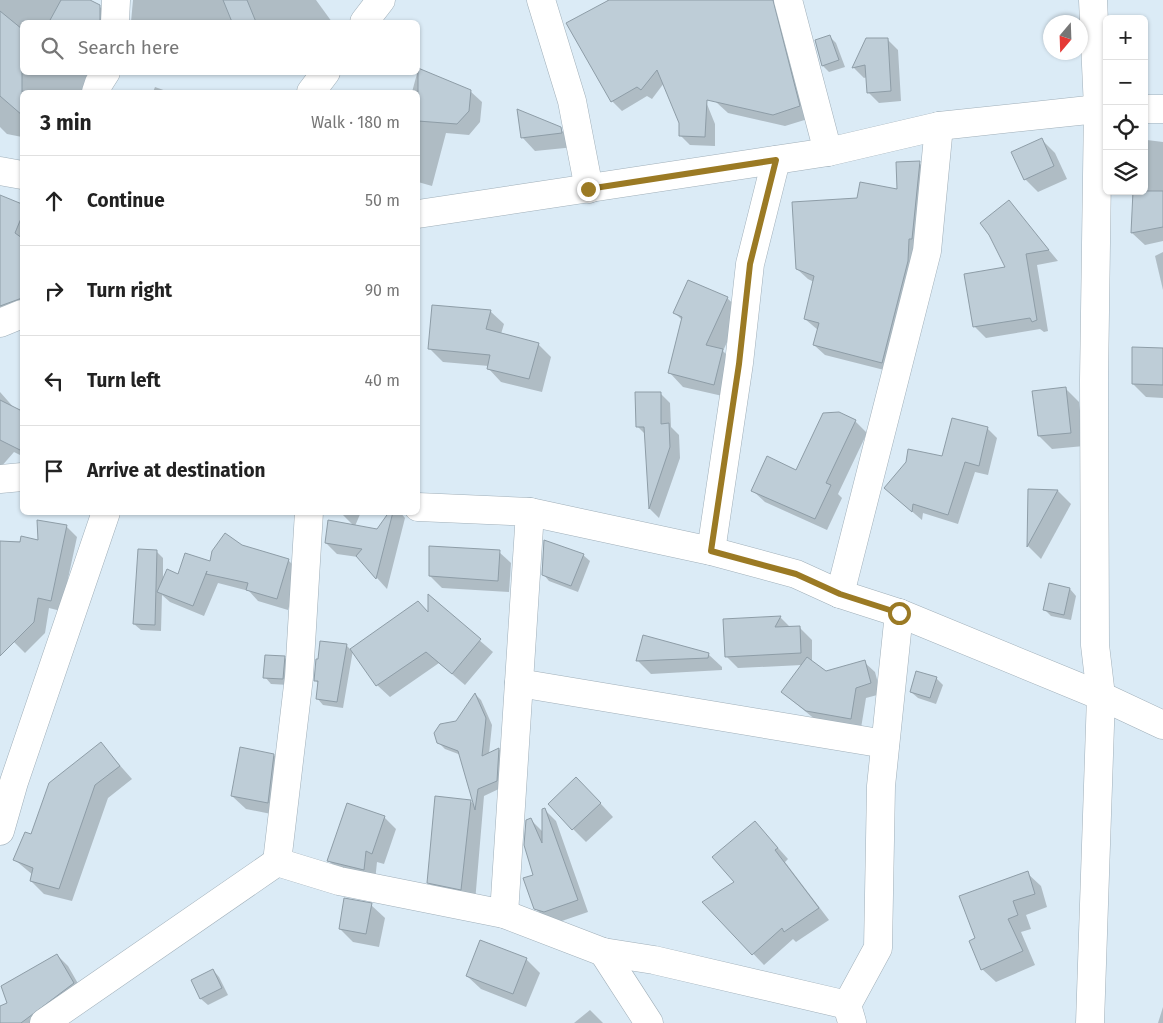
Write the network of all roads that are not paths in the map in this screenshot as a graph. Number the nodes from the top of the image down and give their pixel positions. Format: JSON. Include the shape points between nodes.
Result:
{"nodes":[{"id":1,"x":116,"y":0,"type":"edge"},
{"id":2,"x":381,"y":0,"type":"edge"},
{"id":3,"x":541,"y":0,"type":"edge"},
{"id":4,"x":788,"y":0,"type":"edge"},
{"id":5,"x":1093,"y":0,"type":"edge"},
{"id":6,"x":116,"y":20,"type":"edge"},
{"id":7,"x":366,"y":20,"type":"edge"},
{"id":8,"x":104,"y":75,"type":"edge"},
{"id":9,"x":324,"y":75,"type":"edge"},
{"id":10,"x":97,"y":90,"type":"edge"},
{"id":11,"x":312,"y":90,"type":"edge"},
{"id":12,"x":1102,"y":108,"type":"edge"},
{"id":13,"x":1148,"y":109,"type":"edge"},
{"id":14,"x":1163,"y":109,"type":"edge"},
{"id":15,"x":939,"y":126,"type":"junction"},
{"id":16,"x":828,"y":152,"type":"junction"},
{"id":17,"x":776,"y":160,"type":"junction"},
{"id":18,"x":0,"y":171,"type":"edge"},
{"id":19,"x":20,"y":175,"type":"edge"},
{"id":20,"x":588,"y":189,"type":"junction"},
{"id":21,"x":420,"y":214,"type":"edge"},
{"id":22,"x":20,"y":315,"type":"edge"},
{"id":23,"x":0,"y":323,"type":"edge"},
{"id":24,"x":20,"y":477,"type":"edge"},
{"id":25,"x":0,"y":479,"type":"edge"},
{"id":26,"x":420,"y":507,"type":"edge"},
{"id":27,"x":530,"y":512,"type":"junction"},
{"id":28,"x":105,"y":515,"type":"edge"},
{"id":29,"x":308,"y":515,"type":"edge"},
{"id":30,"x":711,"y":551,"type":"junction"},
{"id":31,"x":840,"y":594,"type":"junction"},
{"id":32,"x":899,"y":613,"type":"junction"},
{"id":33,"x":519,"y":683,"type":"junction"},
{"id":34,"x":1101,"y":696,"type":"junction"},
{"id":35,"x":1163,"y":725,"type":"edge"},
{"id":36,"x":886,"y":744,"type":"junction"},
{"id":37,"x":0,"y":831,"type":"edge"},
{"id":38,"x":276,"y":862,"type":"junction"},
{"id":39,"x":504,"y":914,"type":"junction"},
{"id":40,"x":603,"y":952,"type":"junction"},
{"id":41,"x":850,"y":1014,"type":"edge"},
{"id":42,"x":44,"y":1023,"type":"edge"},
{"id":43,"x":649,"y":1023,"type":"edge"},
{"id":44,"x":1090,"y":1023,"type":"edge"}],
"edges":[{"from":1,"to":6,"type":"street"},
{"from":2,"to":7,"type":"street"},
{"from":3,"to":20,"type":"street","via":[[572,102]]},
{"from":4,"to":16,"type":"street"},
{"from":5,"to":12,"type":"street"},
{"from":8,"to":10,"type":"street"},
{"from":9,"to":11,"type":"street"},
{"from":12,"to":15,"type":"street"},
{"from":12,"to":34,"type":"street","via":[[1094,380],[1094,636]]},
{"from":13,"to":14,"type":"street"},
{"from":15,"to":16,"type":"street"},
{"from":15,"to":31,"type":"street","via":[[927,250]]},
{"from":16,"to":17,"type":"street"},
{"from":17,"to":20,"type":"street"},
{"from":17,"to":30,"type":"street","via":[[750,264],[739,364]]},
{"from":18,"to":19,"type":"street"},
{"from":20,"to":21,"type":"street"},
{"from":22,"to":23,"type":"street"},
{"from":24,"to":25,"type":"street"},
{"from":26,"to":27,"type":"street"},
{"from":27,"to":30,"type":"street"},
{"from":27,"to":33,"type":"street"},
{"from":28,"to":37,"type":"street"},
{"from":29,"to":38,"type":"street","via":[[299,677]]},
{"from":30,"to":31,"type":"street","via":[[796,574]]},
{"from":31,"to":32,"type":"street"},
{"from":32,"to":34,"type":"street"},
{"from":32,"to":36,"type":"street"},
{"from":33,"to":36,"type":"street"},
{"from":33,"to":39,"type":"street"},
{"from":34,"to":35,"type":"street"},
{"from":34,"to":44,"type":"street"},
{"from":36,"to":41,"type":"street","via":[[881,786],[878,948]]},
{"from":38,"to":39,"type":"street","via":[[339,881]]},
{"from":38,"to":42,"type":"street"},
{"from":39,"to":40,"type":"street"},
{"from":40,"to":41,"type":"street","via":[[654,960]]},
{"from":40,"to":43,"type":"street"}]}
